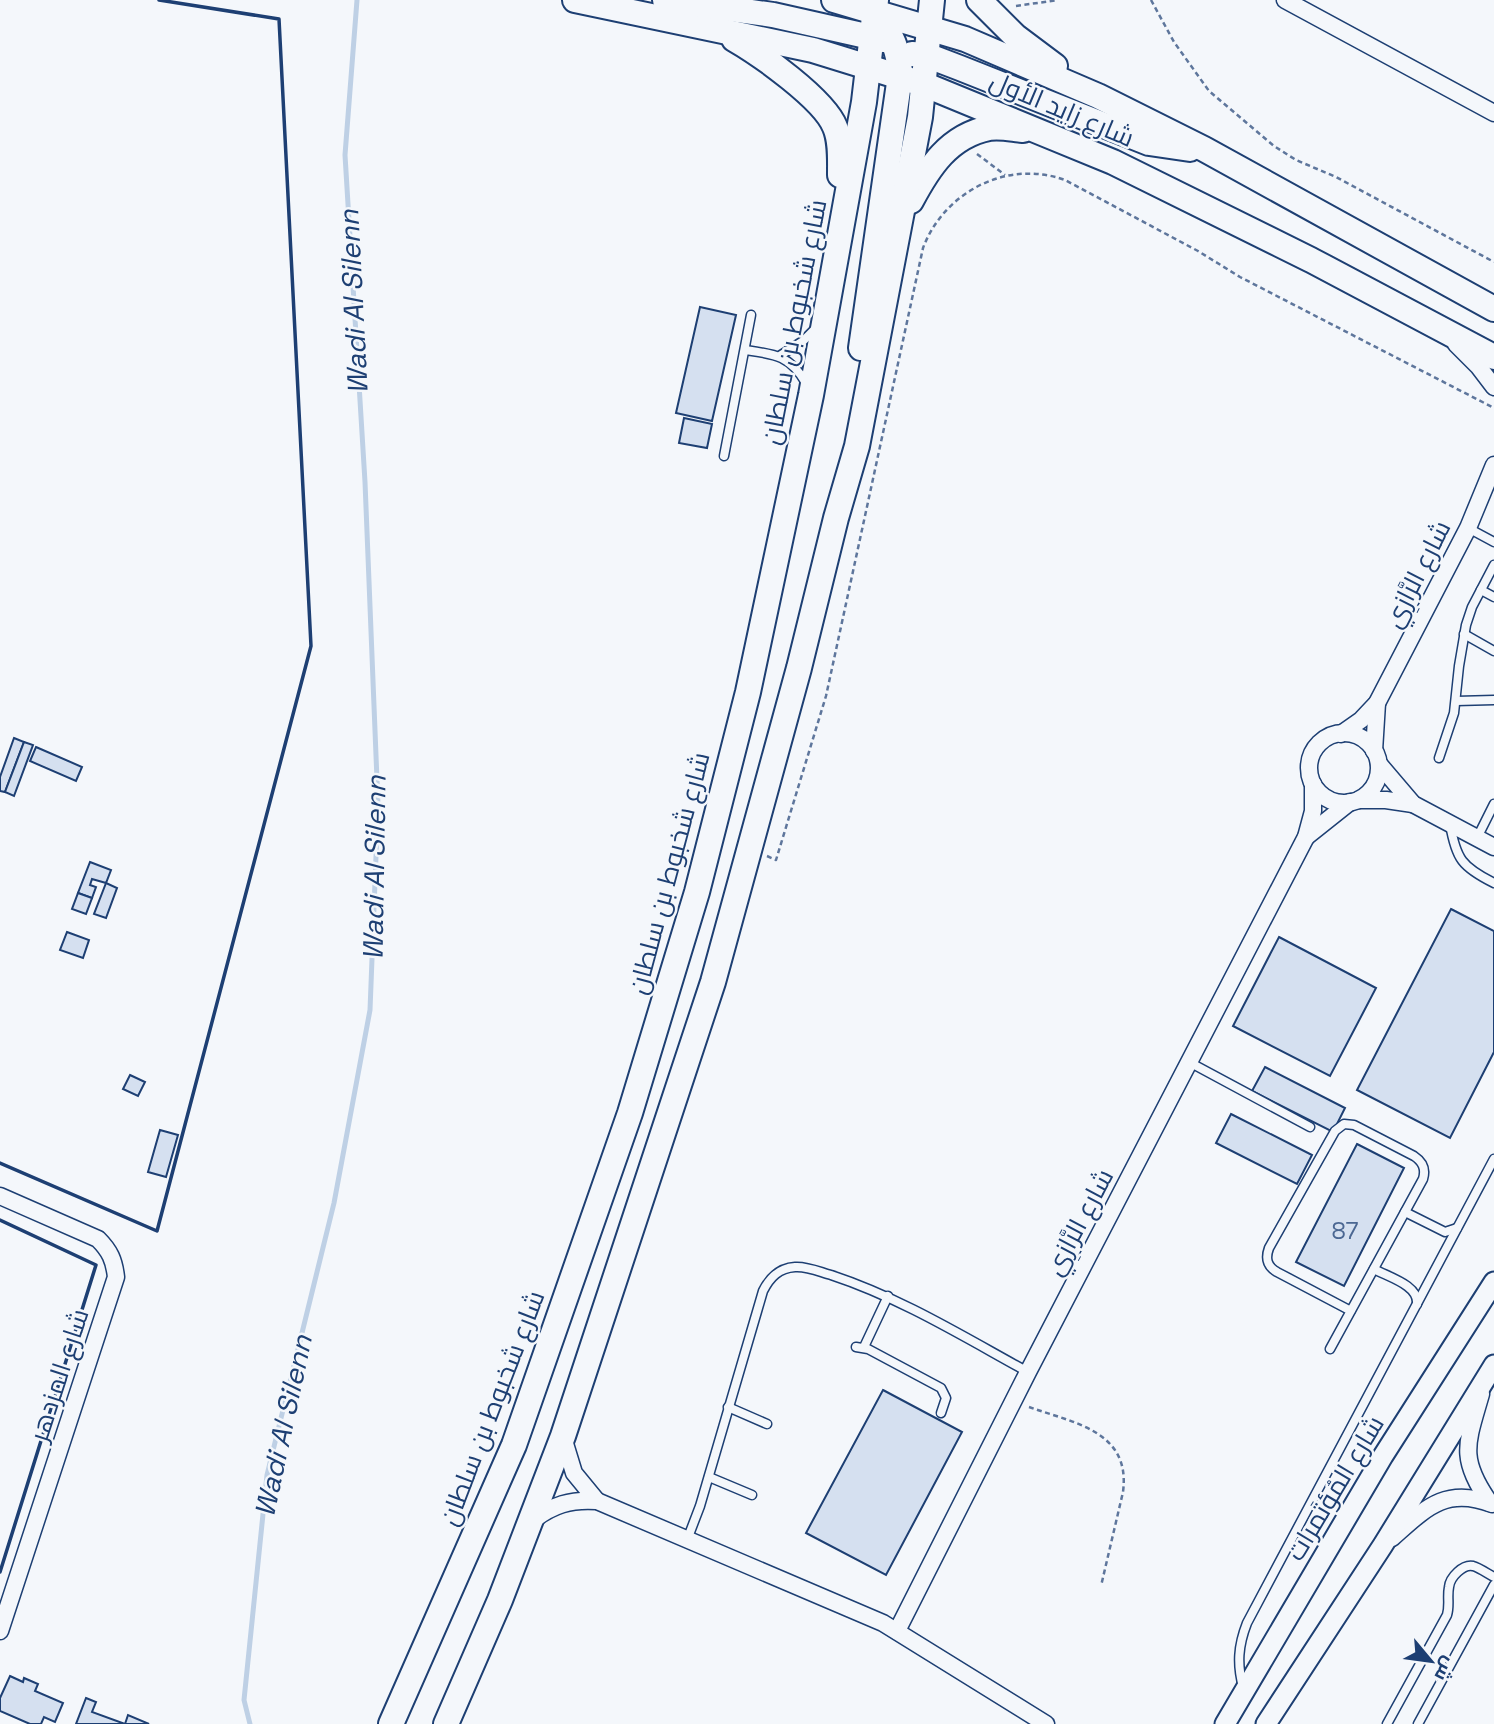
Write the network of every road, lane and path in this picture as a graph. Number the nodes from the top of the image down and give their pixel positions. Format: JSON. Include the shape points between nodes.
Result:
{"nodes":[{"id":1,"x":579,"y":0,"type":"edge"},
{"id":2,"x":665,"y":0,"type":"edge"},
{"id":3,"x":834,"y":0,"type":"edge"},
{"id":4,"x":932,"y":0,"type":"edge"},
{"id":5,"x":979,"y":0,"type":"edge"},
{"id":6,"x":1058,"y":0,"type":"edge"},
{"id":7,"x":1151,"y":0,"type":"edge"},
{"id":8,"x":1285,"y":0,"type":"edge"},
{"id":9,"x":875,"y":6,"type":"edge"},
{"id":10,"x":1014,"y":7,"type":"dead end"},
{"id":11,"x":715,"y":28,"type":"junction"},
{"id":12,"x":928,"y":29,"type":"junction"},
{"id":13,"x":899,"y":42,"type":"edge"},
{"id":14,"x":868,"y":66,"type":"junction"},
{"id":15,"x":923,"y":83,"type":"junction"},
{"id":16,"x":1098,"y":96,"type":"junction"},
{"id":17,"x":1494,"y":113,"type":"edge"},
{"id":18,"x":1040,"y":131,"type":"junction"},
{"id":19,"x":1204,"y":149,"type":"junction"},
{"id":20,"x":843,"y":229,"type":"junction"},
{"id":21,"x":897,"y":230,"type":"junction"},
{"id":22,"x":1494,"y":261,"type":"edge"},
{"id":23,"x":1494,"y":309,"type":"edge"},
{"id":24,"x":828,"y":311,"type":"junction"},
{"id":25,"x":751,"y":315,"type":"dead end"},
{"id":26,"x":1439,"y":328,"type":"junction"},
{"id":27,"x":745,"y":350,"type":"junction"},
{"id":28,"x":781,"y":355,"type":"junction"},
{"id":29,"x":1494,"y":358,"type":"edge"},
{"id":30,"x":1494,"y":387,"type":"edge"},
{"id":31,"x":811,"y":395,"type":"junction"},
{"id":32,"x":1494,"y":408,"type":"edge"},
{"id":33,"x":857,"y":446,"type":"junction"},
{"id":34,"x":724,"y":456,"type":"dead end"},
{"id":35,"x":1494,"y":465,"type":"edge"},
{"id":36,"x":1468,"y":528,"type":"junction"},
{"id":37,"x":1494,"y":542,"type":"edge"},
{"id":38,"x":1494,"y":565,"type":"edge"},
{"id":39,"x":1481,"y":590,"type":"junction"},
{"id":40,"x":1494,"y":597,"type":"edge"},
{"id":41,"x":1464,"y":634,"type":"junction"},
{"id":42,"x":1494,"y":651,"type":"edge"},
{"id":43,"x":1494,"y":700,"type":"edge"},
{"id":44,"x":1456,"y":701,"type":"junction"},
{"id":45,"x":1377,"y":703,"type":"junction"},
{"id":46,"x":1341,"y":734,"type":"junction"},
{"id":47,"x":1376,"y":758,"type":"junction"},
{"id":48,"x":1439,"y":758,"type":"dead end"},
{"id":49,"x":1313,"y":784,"type":"junction"},
{"id":50,"x":1355,"y":801,"type":"junction"},
{"id":51,"x":1413,"y":804,"type":"junction"},
{"id":52,"x":1494,"y":804,"type":"edge"},
{"id":53,"x":1450,"y":824,"type":"junction"},
{"id":54,"x":1307,"y":837,"type":"junction"},
{"id":55,"x":1477,"y":838,"type":"junction"},
{"id":56,"x":1494,"y":847,"type":"edge"},
{"id":57,"x":748,"y":849,"type":"junction"},
{"id":58,"x":1494,"y":883,"type":"edge"},
{"id":59,"x":1189,"y":1062,"type":"junction"},
{"id":60,"x":1310,"y":1127,"type":"dead end"},
{"id":61,"x":1494,"y":1159,"type":"edge"},
{"id":62,"x":0,"y":1196,"type":"edge"},
{"id":63,"x":1405,"y":1212,"type":"junction"},
{"id":64,"x":1459,"y":1225,"type":"junction"},
{"id":65,"x":1374,"y":1269,"type":"junction"},
{"id":66,"x":1494,"y":1282,"type":"edge"},
{"id":67,"x":888,"y":1296,"type":"junction"},
{"id":68,"x":1417,"y":1304,"type":"junction"},
{"id":69,"x":1351,"y":1311,"type":"junction"},
{"id":70,"x":1330,"y":1349,"type":"dead end"},
{"id":71,"x":1490,"y":1371,"type":"edge"},
{"id":72,"x":1028,"y":1372,"type":"junction"},
{"id":73,"x":1013,"y":1402,"type":"junction"},
{"id":74,"x":728,"y":1407,"type":"junction"},
{"id":75,"x":942,"y":1413,"type":"dead end"},
{"id":76,"x":767,"y":1424,"type":"dead end"},
{"id":77,"x":563,"y":1436,"type":"junction"},
{"id":78,"x":709,"y":1477,"type":"junction"},
{"id":79,"x":752,"y":1495,"type":"dead end"},
{"id":80,"x":597,"y":1502,"type":"junction"},
{"id":81,"x":1492,"y":1504,"type":"edge"},
{"id":82,"x":532,"y":1521,"type":"junction"},
{"id":83,"x":687,"y":1539,"type":"junction"},
{"id":84,"x":1383,"y":1545,"type":"junction"},
{"id":85,"x":1494,"y":1577,"type":"edge"},
{"id":86,"x":1494,"y":1585,"type":"edge"},
{"id":87,"x":1101,"y":1586,"type":"dead end"},
{"id":88,"x":897,"y":1630,"type":"junction"},
{"id":89,"x":0,"y":1631,"type":"edge"},
{"id":90,"x":1244,"y":1693,"type":"junction"},
{"id":91,"x":391,"y":1724,"type":"edge"},
{"id":92,"x":446,"y":1724,"type":"edge"},
{"id":93,"x":1046,"y":1724,"type":"edge"},
{"id":94,"x":1225,"y":1724,"type":"edge"},
{"id":95,"x":1266,"y":1724,"type":"edge"},
{"id":96,"x":1387,"y":1724,"type":"edge"},
{"id":97,"x":1418,"y":1724,"type":"edge"}],
"edges":[{"from":1,"to":11,"type":"main road","name":"شارع زايد الأول"},
{"from":2,"to":13,"type":"main road","via":[[773,15]]},
{"from":3,"to":9,"type":"main road","name":"شارع زايد الأول"},
{"from":4,"to":12,"type":"main road","name":"شارع شخبوط بن سلطان"},
{"from":5,"to":16,"type":"main road","via":[[1026,45]]},
{"from":6,"to":10,"type":"path"},
{"from":7,"to":22,"type":"path","via":[[1209,91],[1274,146]]},
{"from":8,"to":17,"type":"street"},
{"from":9,"to":13,"type":"main road","name":"شارع زايد الأول"},
{"from":11,"to":14,"type":"main road","name":"شارع زايد الأول"},
{"from":11,"to":20,"type":"main road","via":[[786,75],[832,119],[839,138]]},
{"from":12,"to":13,"type":"main road","name":"شارع شخبوط بن سلطان"},
{"from":12,"to":16,"type":"main road","name":"شارع زايد الأول","via":[[965,39]]},
{"from":13,"to":14,"type":"main road","name":"شارع شخبوط بن سلطان"},
{"from":13,"to":14,"type":"main road","name":"شارع زايد الأول"},
{"from":13,"to":15,"type":"main road","name":"شارع زايد الأول"},
{"from":13,"to":19,"type":"main road","via":[[1149,144]]},
{"from":13,"to":33,"type":"main road","via":[[857,381]]},
{"from":14,"to":20,"type":"main road","name":"شارع شخبوط بن سلطان"},
{"from":15,"to":18,"type":"main road","name":"شارع زايد الأول"},
{"from":15,"to":21,"type":"main road"},
{"from":16,"to":19,"type":"main road","name":"شارع زايد الأول"},
{"from":18,"to":21,"type":"main road","via":[[992,128],[972,133],[946,149],[922,180]]},
{"from":18,"to":26,"type":"main road","name":"شارع زايد الأول","via":[[1113,162]]},
{"from":19,"to":23,"type":"main road","name":"شارع زايد الأول"},
{"from":20,"to":24,"type":"main road","name":"شارع شخبوط بن سلطان"},
{"from":21,"to":33,"type":"main road"},
{"from":24,"to":28,"type":"lane","via":[[803,341]]},
{"from":24,"to":31,"type":"main road","name":"شارع شخبوط بن سلطان"},
{"from":25,"to":27,"type":"lane"},
{"from":26,"to":29,"type":"main road","name":"شارع زايد الأول"},
{"from":26,"to":30,"type":"street"},
{"from":27,"to":28,"type":"lane"},
{"from":27,"to":34,"type":"lane"},
{"from":28,"to":31,"type":"lane","via":[[796,369]]},
{"from":31,"to":91,"type":"main road","name":"شارع شخبوط بن سلطان","via":[[732,759],[649,1053],[514,1445]]},
{"from":32,"to":57,"type":"path","via":[[1240,277],[1065,180],[1021,173],[962,195],[933,225],[923,248],[826,696],[776,860]]},
{"from":33,"to":57,"type":"main road"},
{"from":35,"to":36,"type":"street","name":"شارع الرَّازِي"},
{"from":36,"to":37,"type":"lane"},
{"from":36,"to":45,"type":"street","name":"شارع الرَّازِي"},
{"from":38,"to":39,"type":"lane"},
{"from":39,"to":40,"type":"lane"},
{"from":39,"to":41,"type":"lane"},
{"from":41,"to":42,"type":"lane"},
{"from":41,"to":44,"type":"lane"},
{"from":43,"to":44,"type":"lane"},
{"from":44,"to":48,"type":"lane"},
{"from":45,"to":46,"type":"street","name":"شارع الرَّازِي"},
{"from":45,"to":47,"type":"street","name":"شارع الرَّازِي"},
{"from":46,"to":47,"type":"street","via":[[1360,737]]},
{"from":46,"to":49,"type":"street","via":[[1325,739],[1314,751],[1309,767]]},
{"from":47,"to":50,"type":"street","via":[[1374,785]]},
{"from":47,"to":51,"type":"street"},
{"from":49,"to":50,"type":"street","via":[[1333,801]]},
{"from":49,"to":54,"type":"street","name":"شارع الرَّازِي"},
{"from":50,"to":51,"type":"street"},
{"from":50,"to":54,"type":"street","name":"شارع الرَّازِي"},
{"from":51,"to":53,"type":"street"},
{"from":52,"to":55,"type":"lane"},
{"from":53,"to":55,"type":"street"},
{"from":53,"to":58,"type":"lane","via":[[1459,858],[1473,873]]},
{"from":54,"to":59,"type":"street","name":"شارع الرَّازِي"},
{"from":55,"to":56,"type":"street"},
{"from":57,"to":77,"type":"main road","via":[[713,982]]},
{"from":59,"to":60,"type":"lane"},
{"from":59,"to":72,"type":"street","name":"شارع الرَّازِي"},
{"from":61,"to":64,"type":"lane"},
{"from":62,"to":89,"type":"street","name":"شارع المزدهر","via":[[98,1239],[111,1256],[116,1277]]},
{"from":63,"to":64,"type":"lane","via":[[1445,1232]]},
{"from":63,"to":65,"type":"lane"},
{"from":63,"to":69,"type":"lane","via":[[1423,1179],[1422,1162],[1354,1125],[1339,1126],[1267,1259],[1272,1269]]},
{"from":64,"to":68,"type":"lane"},
{"from":65,"to":68,"type":"lane","via":[[1413,1289]]},
{"from":65,"to":69,"type":"lane"},
{"from":66,"to":90,"type":"street","name":"شارع المُؤتَمرات","via":[[1373,1472]]},
{"from":67,"to":72,"type":"lane"},
{"from":67,"to":74,"type":"lane","via":[[808,1268],[776,1273],[763,1291]]},
{"from":67,"to":75,"type":"lane","via":[[860,1347],[941,1388],[946,1398]]},
{"from":68,"to":90,"type":"lane","via":[[1247,1623],[1238,1658]]},
{"from":69,"to":70,"type":"lane"},
{"from":71,"to":81,"type":"street","via":[[1467,1456],[1473,1478]]},
{"from":71,"to":84,"type":"street"},
{"from":72,"to":73,"type":"street","name":"شارع الرَّازِي"},
{"from":73,"to":87,"type":"path","via":[[1093,1430],[1121,1461],[1125,1482]]},
{"from":73,"to":88,"type":"street","name":"شارع الرَّازِي"},
{"from":74,"to":76,"type":"lane"},
{"from":74,"to":78,"type":"lane"},
{"from":77,"to":80,"type":"street","via":[[574,1474]]},
{"from":77,"to":82,"type":"main road"},
{"from":78,"to":79,"type":"lane"},
{"from":78,"to":83,"type":"lane"},
{"from":80,"to":82,"type":"street","via":[[555,1506]]},
{"from":80,"to":83,"type":"street"},
{"from":81,"to":84,"type":"street","via":[[1461,1497],[1443,1500]]},
{"from":82,"to":92,"type":"main road"},
{"from":83,"to":88,"type":"street"},
{"from":84,"to":95,"type":"street"},
{"from":85,"to":96,"type":"lane","via":[[1468,1566],[1452,1578],[1447,1615]]},
{"from":86,"to":97,"type":"lane"},
{"from":88,"to":93,"type":"street"},
{"from":90,"to":94,"type":"street","name":"شارع المُؤتَمرات"}]}
